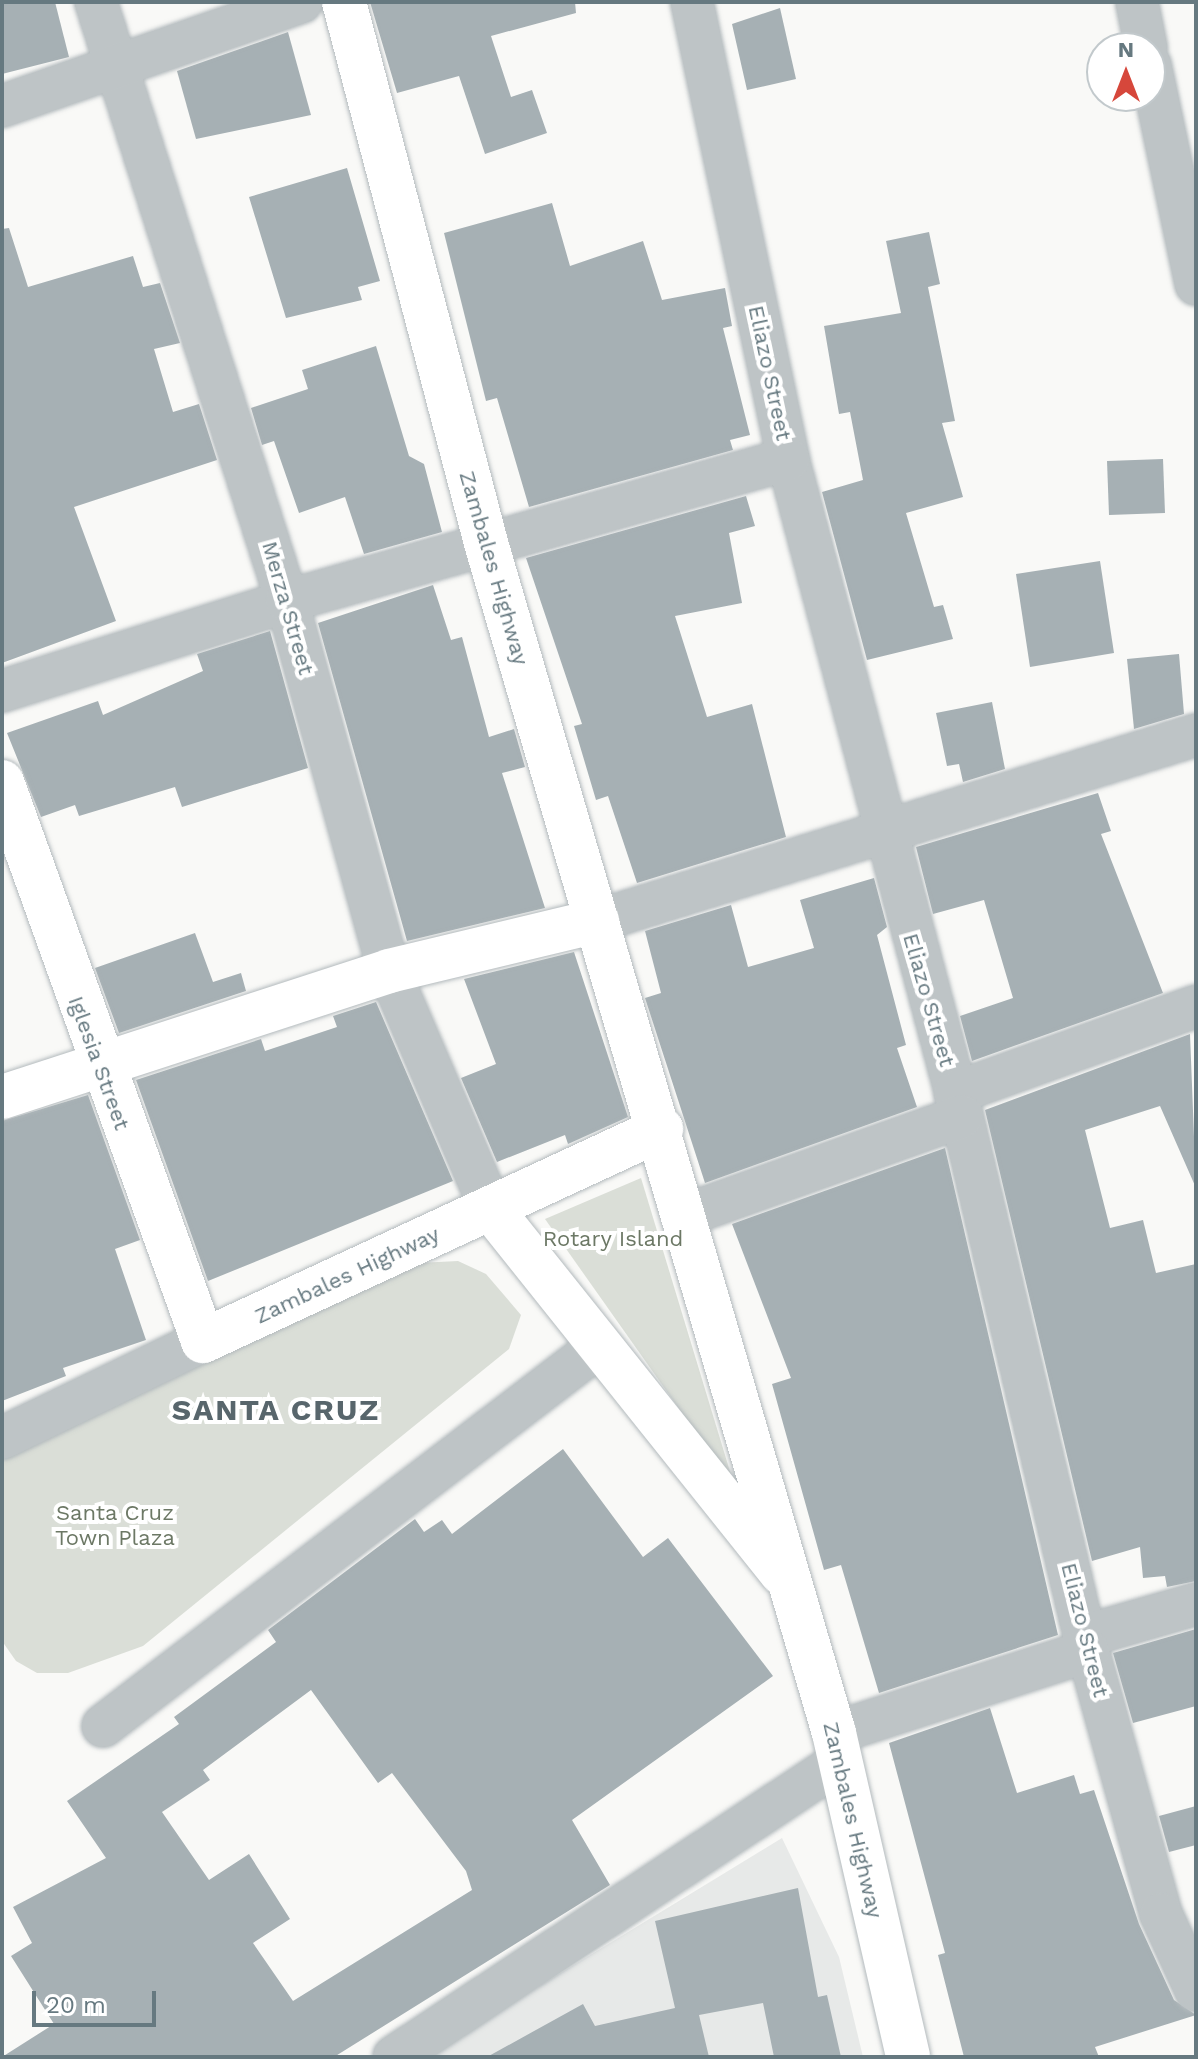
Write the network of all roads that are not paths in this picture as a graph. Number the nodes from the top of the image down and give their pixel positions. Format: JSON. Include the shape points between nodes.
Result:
{"nodes":[{"id":1,"x":96,"y":2,"type":"edge"},
{"id":2,"x":301,"y":2,"type":"edge"},
{"id":3,"x":344,"y":2,"type":"edge"},
{"id":4,"x":692,"y":2,"type":"edge"},
{"id":5,"x":1137,"y":2,"type":"edge"},
{"id":6,"x":1143,"y":32,"type":"edge"},
{"id":7,"x":118,"y":65,"type":"junction"},
{"id":8,"x":2,"y":106,"type":"edge"},
{"id":9,"x":1160,"y":112,"type":"edge"},
{"id":10,"x":1196,"y":284,"type":"edge"},
{"id":11,"x":788,"y":459,"type":"junction"},
{"id":12,"x":486,"y":543,"type":"junction"},
{"id":13,"x":287,"y":601,"type":"junction"},
{"id":14,"x":2,"y":691,"type":"edge"},
{"id":15,"x":1196,"y":735,"type":"edge"},
{"id":16,"x":2,"y":782,"type":"edge"},
{"id":17,"x":883,"y":836,"type":"junction"},
{"id":18,"x":597,"y":921,"type":"junction"},
{"id":19,"x":389,"y":971,"type":"junction"},
{"id":20,"x":1196,"y":1006,"type":"edge"},
{"id":21,"x":100,"y":1069,"type":"junction"},
{"id":22,"x":2,"y":1097,"type":"edge"},
{"id":23,"x":959,"y":1105,"type":"junction"},
{"id":24,"x":661,"y":1129,"type":"junction"},
{"id":25,"x":491,"y":1209,"type":"junction"},
{"id":26,"x":686,"y":1215,"type":"junction"},
{"id":27,"x":203,"y":1341,"type":"junction"},
{"id":28,"x":598,"y":1347,"type":"junction"},
{"id":29,"x":2,"y":1438,"type":"edge"},
{"id":30,"x":791,"y":1584,"type":"junction"},
{"id":31,"x":1196,"y":1604,"type":"edge"},
{"id":32,"x":1087,"y":1643,"type":"junction"},
{"id":33,"x":103,"y":1726,"type":"dead end"},
{"id":34,"x":837,"y":1747,"type":"junction"},
{"id":35,"x":1196,"y":1990,"type":"edge"},
{"id":36,"x":394,"y":2057,"type":"edge"},
{"id":37,"x":908,"y":2057,"type":"edge"}],
"edges":[{"from":1,"to":7,"type":"street","name":"Merza Street"},
{"from":2,"to":7,"type":"street"},
{"from":3,"to":12,"type":"main road","name":"Zambales Highway"},
{"from":4,"to":11,"type":"street","name":"Eliazo Street"},
{"from":5,"to":6,"type":"street"},
{"from":7,"to":8,"type":"street"},
{"from":7,"to":13,"type":"street","name":"Merza Street"},
{"from":9,"to":10,"type":"street"},
{"from":11,"to":12,"type":"street"},
{"from":11,"to":17,"type":"street","name":"Eliazo Street"},
{"from":12,"to":13,"type":"street"},
{"from":12,"to":18,"type":"main road","name":"Zambales Highway"},
{"from":13,"to":14,"type":"street"},
{"from":13,"to":19,"type":"street","name":"Merza Street"},
{"from":15,"to":17,"type":"street"},
{"from":16,"to":21,"type":"main road","name":"Iglesia Street"},
{"from":17,"to":18,"type":"street"},
{"from":17,"to":23,"type":"street","name":"Eliazo Street"},
{"from":18,"to":19,"type":"main road"},
{"from":18,"to":24,"type":"main road","name":"Zambales Highway"},
{"from":19,"to":21,"type":"main road"},
{"from":19,"to":25,"type":"street","name":"Merza Street"},
{"from":20,"to":23,"type":"street"},
{"from":21,"to":22,"type":"main road"},
{"from":21,"to":27,"type":"main road","name":"Iglesia Street"},
{"from":23,"to":26,"type":"street"},
{"from":23,"to":32,"type":"street","name":"Eliazo Street"},
{"from":24,"to":25,"type":"main road","name":"Zambales Highway"},
{"from":24,"to":26,"type":"main road","name":"Zambales Highway"},
{"from":25,"to":27,"type":"main road","name":"Zambales Highway"},
{"from":25,"to":28,"type":"main road","name":"Zambales Highway"},
{"from":26,"to":30,"type":"main road","name":"Zambales Highway"},
{"from":27,"to":29,"type":"street"},
{"from":28,"to":30,"type":"main road","name":"Zambales Highway"},
{"from":28,"to":33,"type":"street"},
{"from":30,"to":34,"type":"main road","name":"Zambales Highway"},
{"from":31,"to":32,"type":"street"},
{"from":32,"to":34,"type":"street"},
{"from":32,"to":35,"type":"street","name":"Eliazo Street","via":[[1161,1914]]},
{"from":34,"to":36,"type":"street"},
{"from":34,"to":37,"type":"main road","name":"Zambales Highway"}]}
